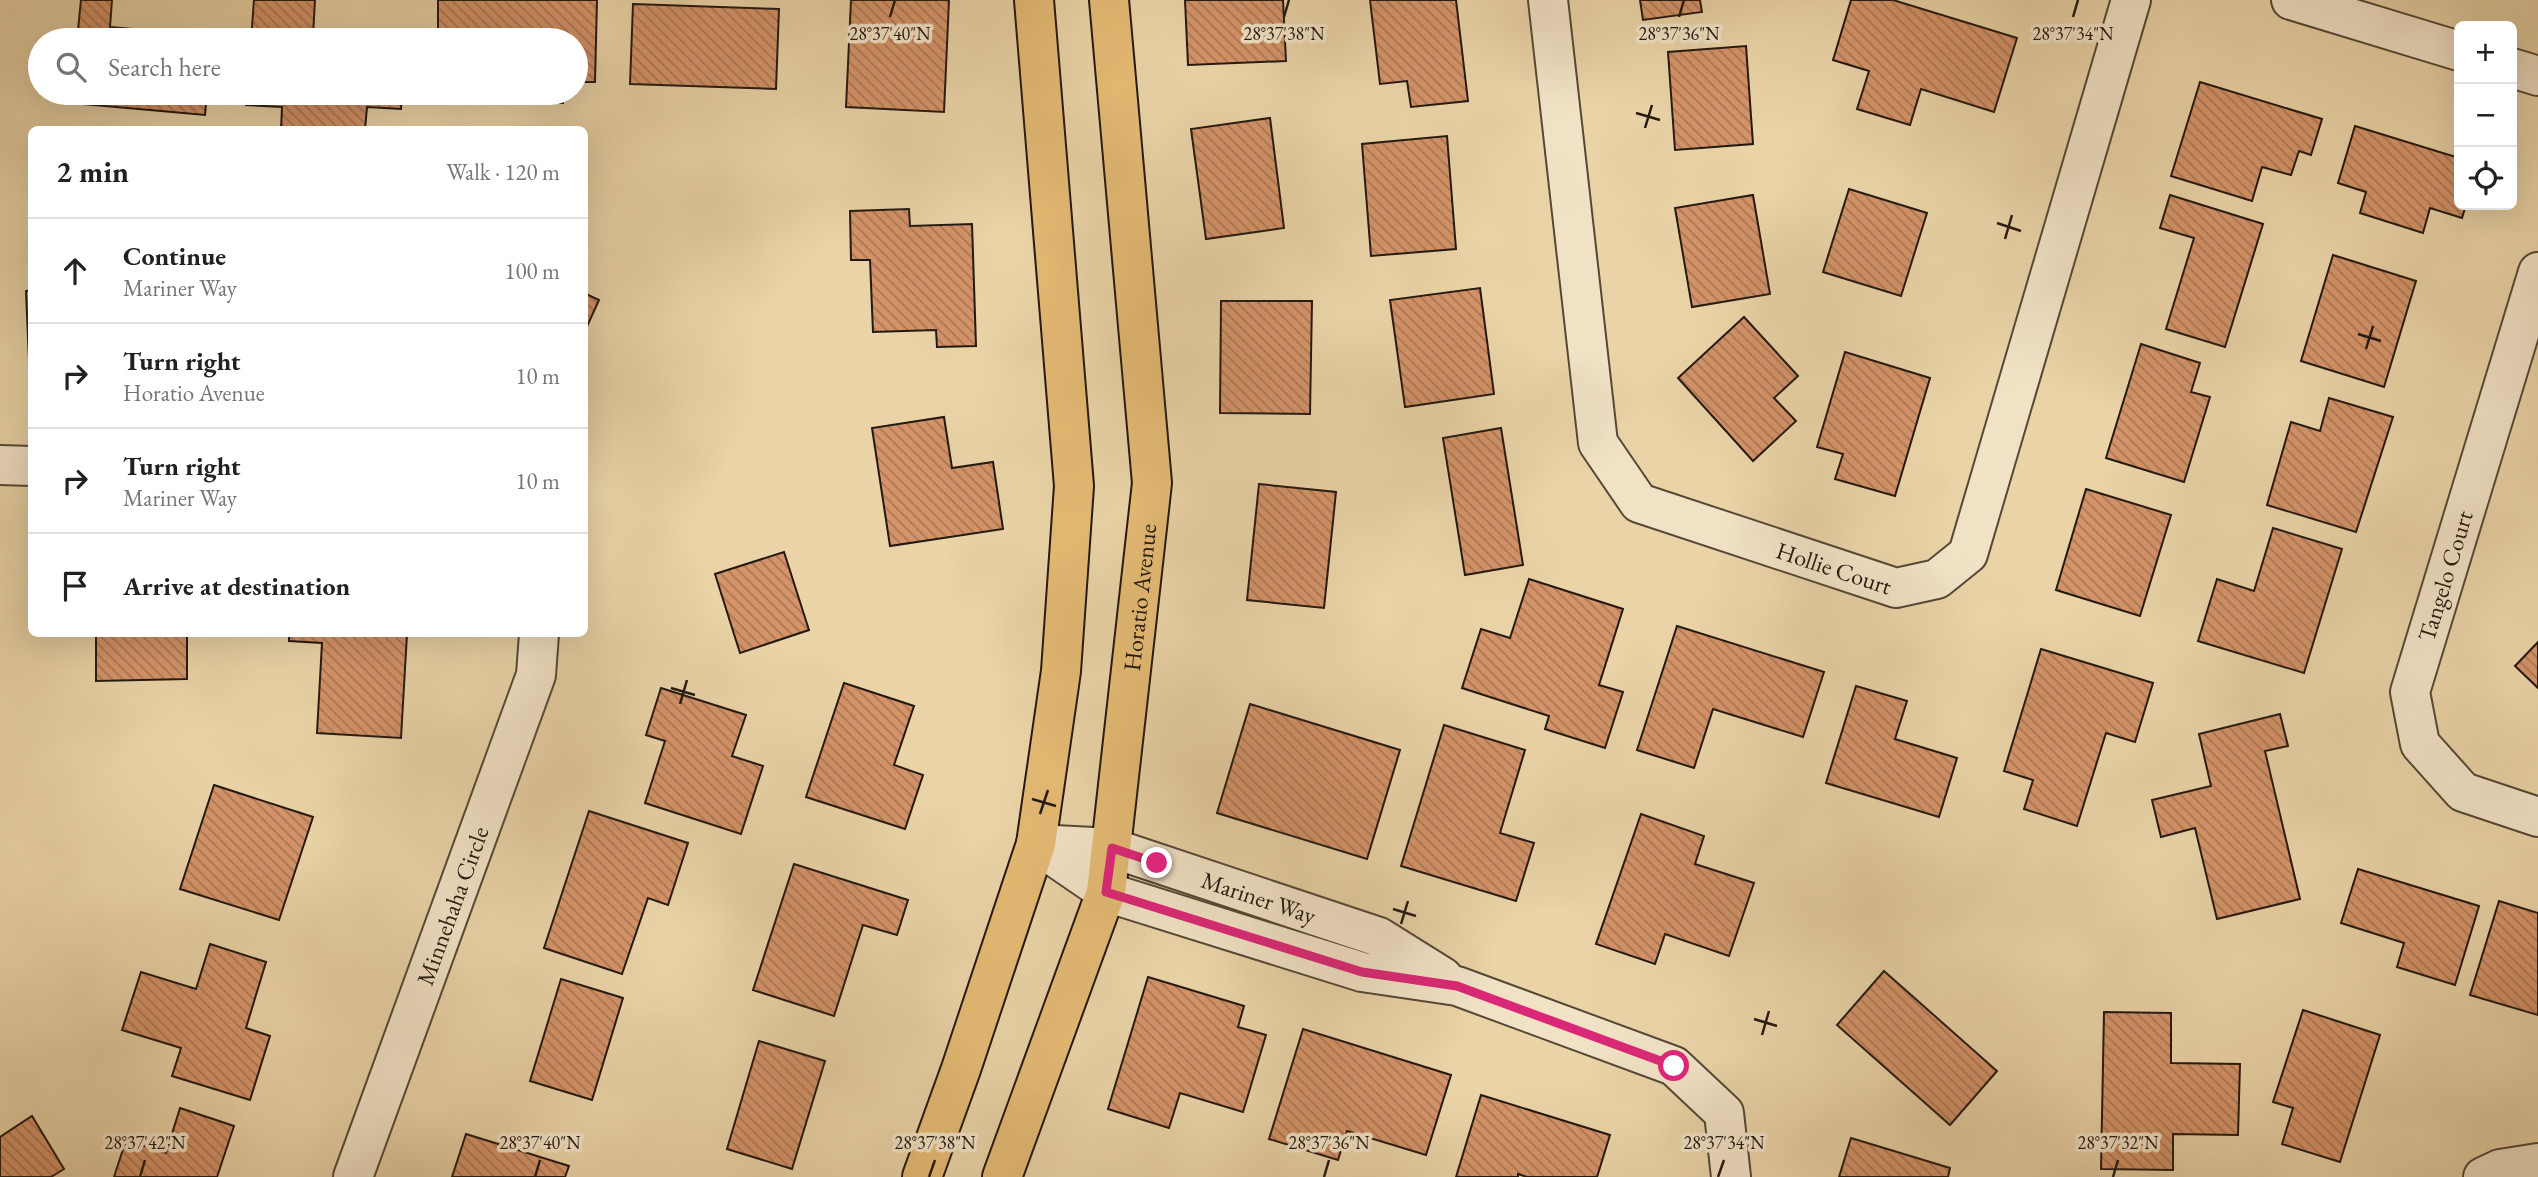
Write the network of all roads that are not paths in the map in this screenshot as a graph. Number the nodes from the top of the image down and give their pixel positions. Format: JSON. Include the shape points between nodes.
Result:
{"nodes":[{"id":1,"x":1034,"y":0,"type":"edge"},
{"id":2,"x":1109,"y":0,"type":"edge"},
{"id":3,"x":1548,"y":0,"type":"edge"},
{"id":4,"x":2131,"y":0,"type":"edge"},
{"id":5,"x":2291,"y":0,"type":"edge"},
{"id":6,"x":2454,"y":49,"type":"edge"},
{"id":7,"x":2517,"y":70,"type":"edge"},
{"id":8,"x":2538,"y":76,"type":"edge"},
{"id":9,"x":2538,"y":272,"type":"edge"},
{"id":10,"x":0,"y":465,"type":"edge"},
{"id":11,"x":28,"y":466,"type":"edge"},
{"id":12,"x":539,"y":637,"type":"edge"},
{"id":13,"x":2538,"y":817,"type":"edge"},
{"id":14,"x":1036,"y":844,"type":"junction"},
{"id":15,"x":1112,"y":848,"type":"junction"},
{"id":16,"x":1106,"y":892,"type":"junction"},
{"id":17,"x":1457,"y":986,"type":"junction"},
{"id":18,"x":2538,"y":1163,"type":"edge"},
{"id":19,"x":354,"y":1177,"type":"edge"},
{"id":20,"x":922,"y":1177,"type":"edge"},
{"id":21,"x":1002,"y":1177,"type":"edge"},
{"id":22,"x":1731,"y":1177,"type":"edge"},
{"id":23,"x":2483,"y":1177,"type":"edge"}],
"edges":[{"from":1,"to":14,"type":"main road","via":[[1074,486],[1061,671]]},
{"from":2,"to":15,"type":"main road","name":"Horatio Avenue","via":[[1152,483]]},
{"from":3,"to":4,"type":"street","name":"Hollie Court","via":[[1598,443],[1639,503],[1896,588],[1937,579],[1968,554]]},
{"from":5,"to":6,"type":"street"},
{"from":7,"to":8,"type":"street"},
{"from":9,"to":13,"type":"street","name":"Tangelo Court","via":[[2410,692],[2420,744],[2463,792]]},
{"from":10,"to":11,"type":"street"},
{"from":12,"to":19,"type":"street","name":"Minnehaha Circle","via":[[536,675]]},
{"from":14,"to":15,"type":"street","name":"Mariner Way"},
{"from":14,"to":16,"type":"street","name":"Mariner Way"},
{"from":14,"to":20,"type":"main road"},
{"from":15,"to":16,"type":"main road","name":"Horatio Avenue"},
{"from":15,"to":17,"type":"street","name":"Mariner Way","via":[[1379,937]]},
{"from":16,"to":17,"type":"street","name":"Mariner Way","via":[[1362,972]]},
{"from":16,"to":21,"type":"main road","name":"Horatio Avenue"},
{"from":17,"to":22,"type":"street","name":"Mariner Way","via":[[1674,1066],[1724,1113]]},
{"from":18,"to":23,"type":"street","via":[[2500,1169]]}]}
